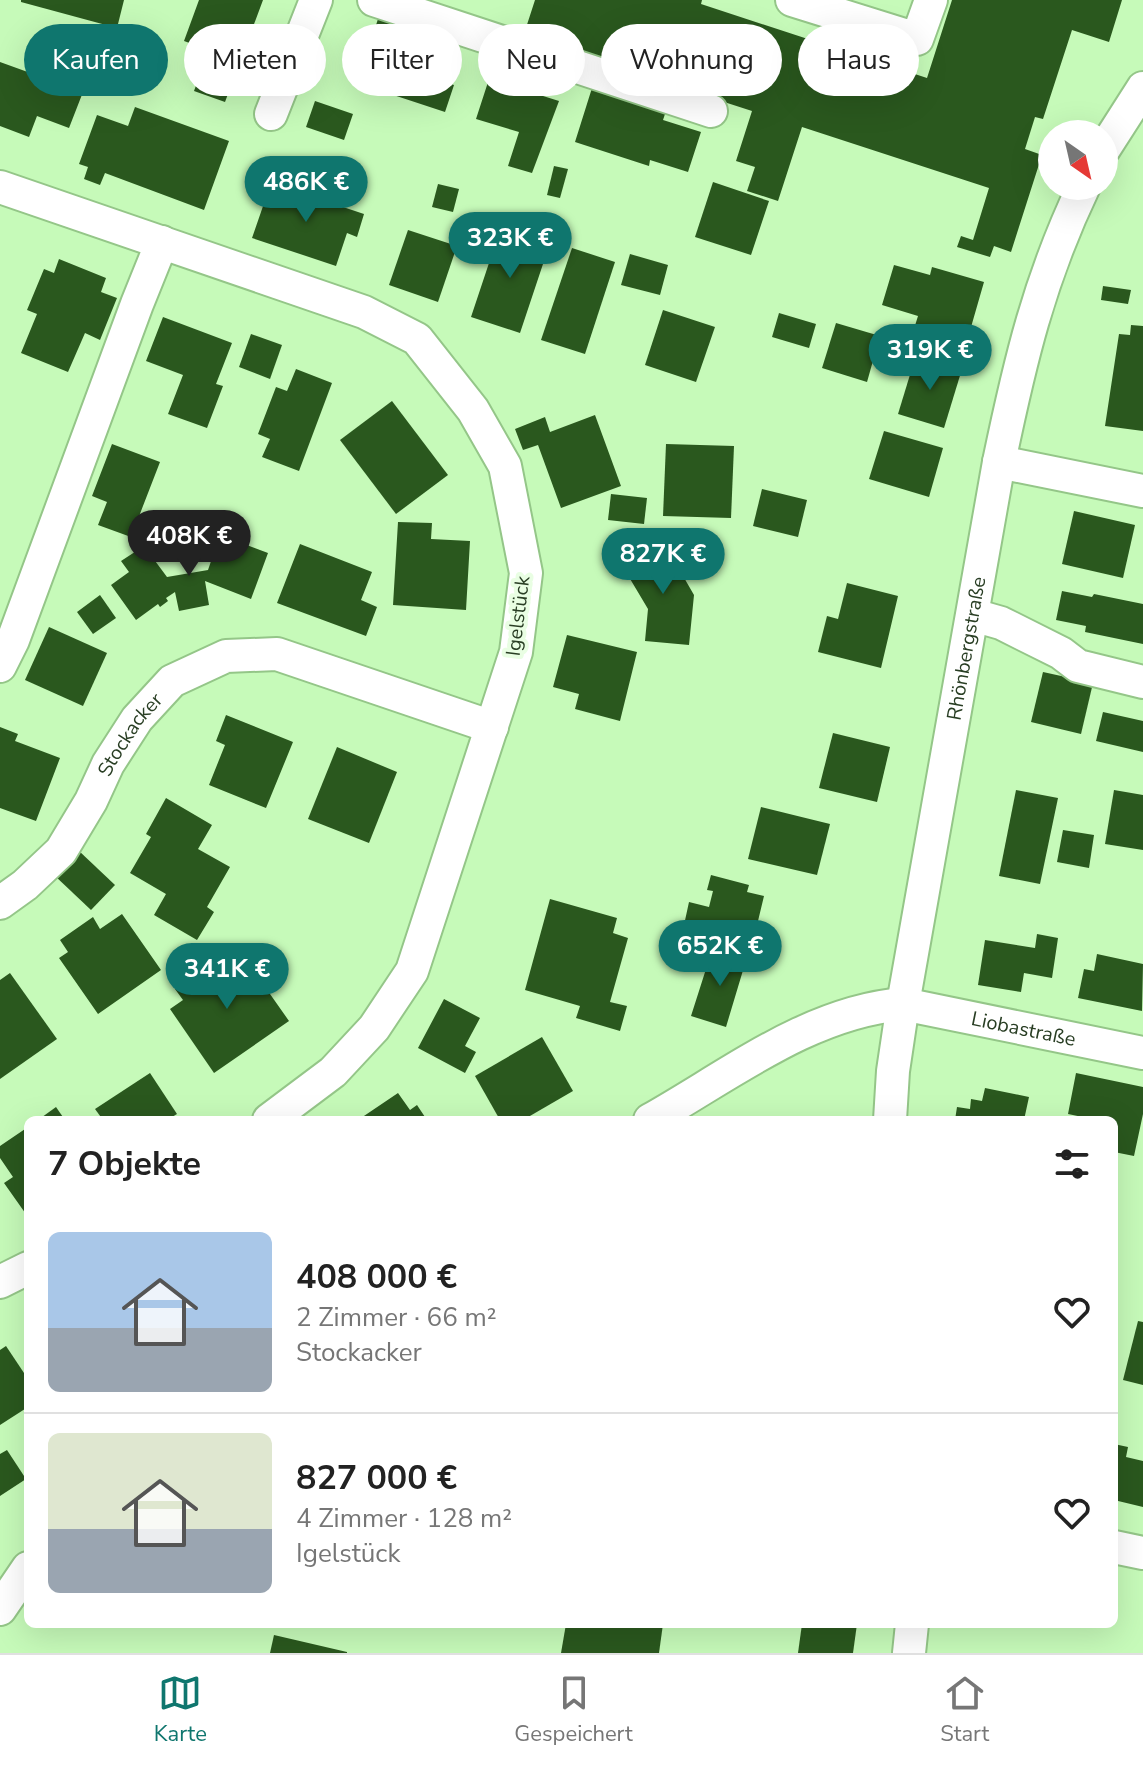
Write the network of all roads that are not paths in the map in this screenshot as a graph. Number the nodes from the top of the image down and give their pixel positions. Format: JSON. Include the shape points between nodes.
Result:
{"nodes":[{"id":1,"x":316,"y":0,"type":"edge"},
{"id":2,"x":374,"y":0,"type":"edge"},
{"id":3,"x":792,"y":0,"type":"edge"},
{"id":4,"x":931,"y":0,"type":"edge"},
{"id":5,"x":1143,"y":88,"type":"edge"},
{"id":6,"x":711,"y":111,"type":"dead end"},
{"id":7,"x":271,"y":114,"type":"dead end"},
{"id":8,"x":1118,"y":127,"type":"edge"},
{"id":9,"x":0,"y":187,"type":"edge"},
{"id":10,"x":1077,"y":200,"type":"edge"},
{"id":11,"x":162,"y":242,"type":"junction"},
{"id":12,"x":999,"y":462,"type":"junction"},
{"id":13,"x":1143,"y":491,"type":"edge"},
{"id":14,"x":973,"y":615,"type":"junction"},
{"id":15,"x":0,"y":666,"type":"edge"},
{"id":16,"x":1143,"y":682,"type":"edge"},
{"id":17,"x":492,"y":727,"type":"junction"},
{"id":18,"x":0,"y":903,"type":"edge"},
{"id":19,"x":903,"y":1004,"type":"junction"},
{"id":20,"x":1143,"y":1053,"type":"edge"},
{"id":21,"x":274,"y":1116,"type":"edge"},
{"id":22,"x":657,"y":1116,"type":"edge"},
{"id":23,"x":890,"y":1116,"type":"edge"},
{"id":24,"x":24,"y":1270,"type":"edge"},
{"id":25,"x":0,"y":1282,"type":"edge"},
{"id":26,"x":1118,"y":1548,"type":"edge"},
{"id":27,"x":1143,"y":1553,"type":"edge"},
{"id":28,"x":24,"y":1574,"type":"edge"},
{"id":29,"x":0,"y":1609,"type":"edge"},
{"id":30,"x":912,"y":1628,"type":"edge"},
{"id":31,"x":909,"y":1653,"type":"edge"}],
"edges":[{"from":1,"to":7,"type":"street"},
{"from":2,"to":6,"type":"street"},
{"from":3,"to":4,"type":"street","via":[[917,39]]},
{"from":5,"to":8,"type":"street"},
{"from":9,"to":11,"type":"street","name":"Igelstück"},
{"from":10,"to":12,"type":"street","name":"Rhönbergstraße","via":[[1028,330]]},
{"from":11,"to":15,"type":"street"},
{"from":11,"to":17,"type":"street","name":"Igelstück","via":[[364,312],[417,339],[473,410],[505,466],[526,573],[516,652]]},
{"from":12,"to":13,"type":"street"},
{"from":12,"to":14,"type":"street","name":"Rhönbergstraße"},
{"from":14,"to":16,"type":"street","via":[[1001,623],[1078,666]]},
{"from":14,"to":19,"type":"street","name":"Rhönbergstraße"},
{"from":17,"to":18,"type":"street","name":"Stockacker","via":[[277,654],[226,656],[172,681],[137,719],[61,851]]},
{"from":17,"to":21,"type":"street","name":"Igelstück","via":[[412,971],[374,1028],[333,1072]]},
{"from":19,"to":20,"type":"street","name":"Liobastraße"},
{"from":19,"to":22,"type":"street","via":[[843,1014],[801,1032]]},
{"from":19,"to":23,"type":"street","name":"Rhönbergstraße"},
{"from":24,"to":25,"type":"street"},
{"from":26,"to":27,"type":"street"},
{"from":28,"to":29,"type":"street"},
{"from":30,"to":31,"type":"street"}]}
